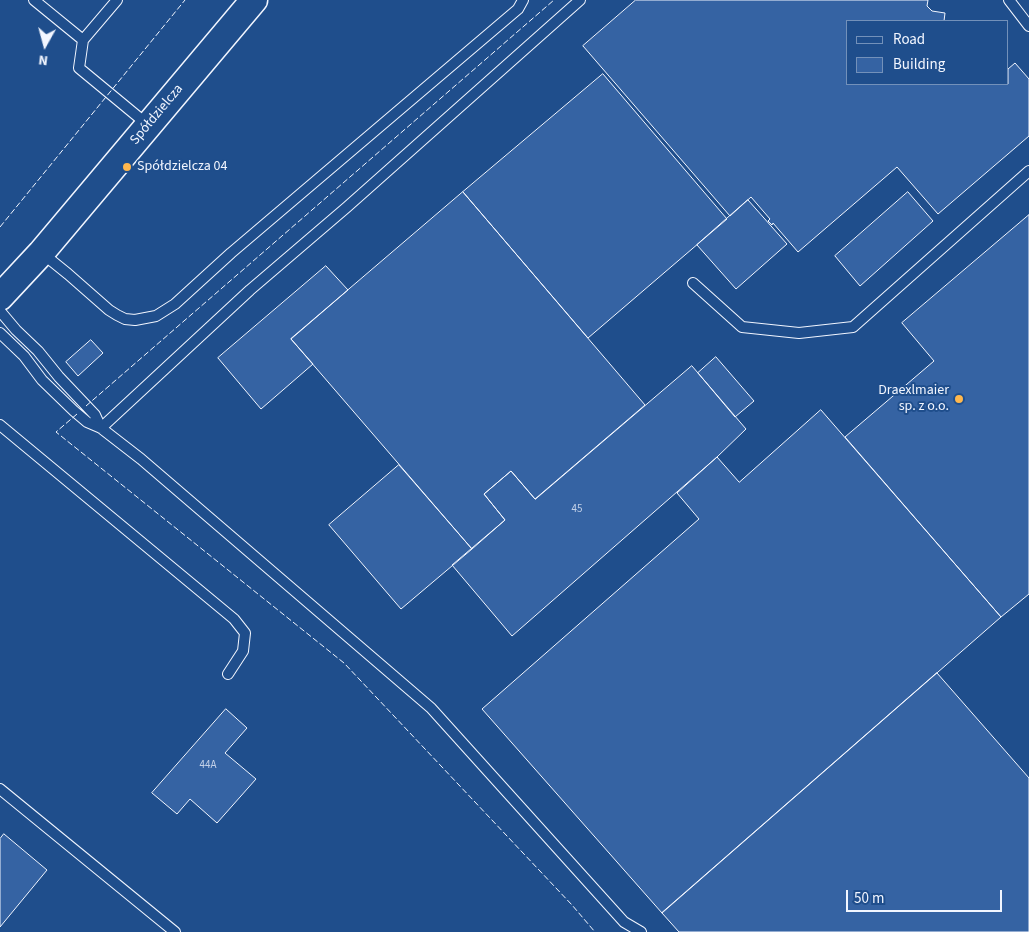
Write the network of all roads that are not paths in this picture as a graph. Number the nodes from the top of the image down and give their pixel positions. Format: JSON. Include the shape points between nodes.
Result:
{"nodes":[{"id":1,"x":34,"y":0,"type":"edge"},
{"id":2,"x":116,"y":0,"type":"edge"},
{"id":3,"x":254,"y":0,"type":"edge"},
{"id":4,"x":523,"y":0,"type":"edge"},
{"id":5,"x":580,"y":0,"type":"edge"},
{"id":6,"x":1009,"y":0,"type":"edge"},
{"id":7,"x":1029,"y":26,"type":"edge"},
{"id":8,"x":84,"y":40,"type":"junction"},
{"id":9,"x":148,"y":125,"type":"junction"},
{"id":10,"x":1029,"y":171,"type":"edge"},
{"id":11,"x":41,"y":253,"type":"junction"},
{"id":12,"x":693,"y":283,"type":"dead end"},
{"id":13,"x":0,"y":297,"type":"edge"},
{"id":14,"x":0,"y":312,"type":"edge"},
{"id":15,"x":0,"y":333,"type":"edge"},
{"id":16,"x":0,"y":425,"type":"edge"},
{"id":17,"x":101,"y":428,"type":"junction"},
{"id":18,"x":228,"y":674,"type":"dead end"},
{"id":19,"x":0,"y":789,"type":"edge"},
{"id":20,"x":174,"y":932,"type":"edge"},
{"id":21,"x":641,"y":932,"type":"edge"}],
"edges":[{"from":1,"to":8,"type":"lane"},
{"from":2,"to":8,"type":"lane"},
{"from":3,"to":9,"type":"street","name":"Spółdzielcza"},
{"from":4,"to":11,"type":"lane","via":[[518,9],[175,304],[156,316],[135,320],[117,316]]},
{"from":5,"to":17,"type":"lane","via":[[250,290]]},
{"from":6,"to":7,"type":"lane"},
{"from":8,"to":9,"type":"lane","via":[[79,68]]},
{"from":9,"to":11,"type":"street","name":"Spółdzielcza"},
{"from":10,"to":12,"type":"lane","via":[[853,327],[799,333],[742,327]]},
{"from":11,"to":13,"type":"street","name":"Spółdzielcza"},
{"from":14,"to":17,"type":"lane","via":[[95,415]]},
{"from":15,"to":17,"type":"lane","via":[[74,411]]},
{"from":16,"to":18,"type":"lane","via":[[234,619],[245,633],[243,651]]},
{"from":17,"to":21,"type":"lane","via":[[431,708],[624,922]]},
{"from":19,"to":20,"type":"lane"}]}
